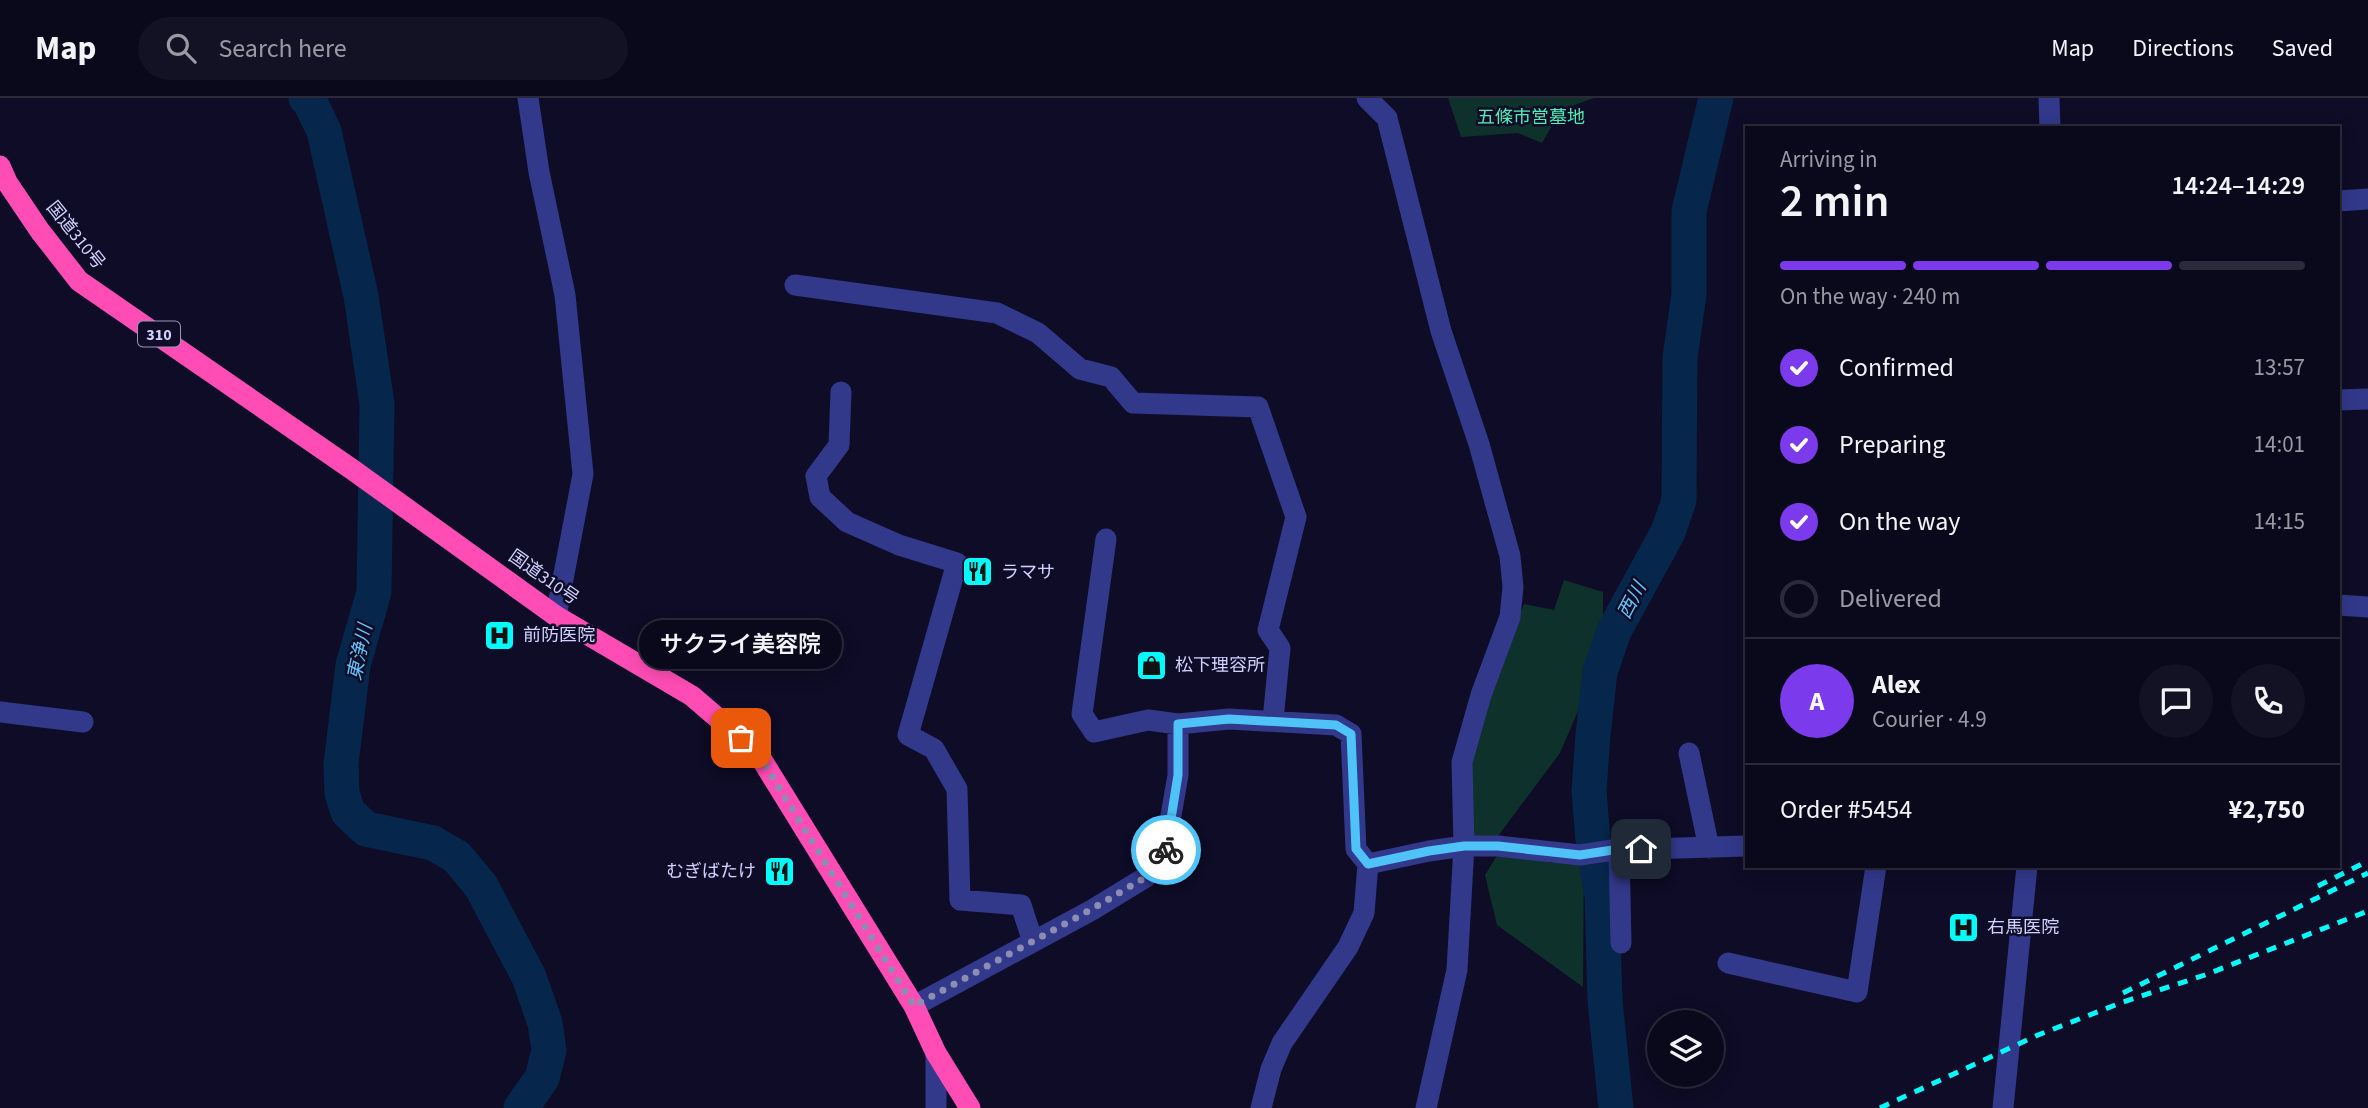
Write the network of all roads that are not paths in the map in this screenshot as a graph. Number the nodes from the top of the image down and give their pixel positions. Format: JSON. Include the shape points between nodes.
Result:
{"nodes":[{"id":1,"x":528,"y":98,"type":"edge"},
{"id":2,"x":1367,"y":98,"type":"edge"},
{"id":3,"x":2049,"y":98,"type":"edge"},
{"id":4,"x":2050,"y":126,"type":"edge"},
{"id":5,"x":0,"y":166,"type":"edge"},
{"id":6,"x":2368,"y":199,"type":"edge"},
{"id":7,"x":2340,"y":201,"type":"edge"},
{"id":8,"x":795,"y":285,"type":"dead end"},
{"id":9,"x":841,"y":392,"type":"dead end"},
{"id":10,"x":2368,"y":399,"type":"edge"},
{"id":11,"x":2340,"y":400,"type":"edge"},
{"id":12,"x":1106,"y":539,"type":"dead end"},
{"id":13,"x":2340,"y":605,"type":"edge"},
{"id":14,"x":2368,"y":607,"type":"edge"},
{"id":15,"x":556,"y":616,"type":"junction"},
{"id":16,"x":0,"y":712,"type":"edge"},
{"id":17,"x":1273,"y":720,"type":"junction"},
{"id":18,"x":83,"y":722,"type":"dead end"},
{"id":19,"x":1178,"y":724,"type":"junction"},
{"id":20,"x":1689,"y":753,"type":"dead end"},
{"id":21,"x":1464,"y":846,"type":"junction"},
{"id":22,"x":1745,"y":846,"type":"edge"},
{"id":23,"x":1709,"y":848,"type":"junction"},
{"id":24,"x":1616,"y":850,"type":"junction"},
{"id":25,"x":1368,"y":864,"type":"junction"},
{"id":26,"x":1876,"y":868,"type":"edge"},
{"id":27,"x":2027,"y":868,"type":"edge"},
{"id":28,"x":1033,"y":942,"type":"junction"},
{"id":29,"x":1621,"y":943,"type":"dead end"},
{"id":30,"x":1728,"y":963,"type":"dead end"},
{"id":31,"x":914,"y":1006,"type":"junction"},
{"id":32,"x":936,"y":1053,"type":"junction"},
{"id":33,"x":936,"y":1108,"type":"edge"},
{"id":34,"x":970,"y":1108,"type":"edge"},
{"id":35,"x":1261,"y":1108,"type":"edge"},
{"id":36,"x":1426,"y":1108,"type":"edge"},
{"id":37,"x":2003,"y":1108,"type":"edge"}],
"edges":[{"from":1,"to":15,"type":"street","via":[[565,295],[583,474]]},
{"from":2,"to":21,"type":"street","via":[[1387,118],[1441,331],[1510,556],[1510,617],[1462,762]]},
{"from":3,"to":4,"type":"street"},
{"from":5,"to":15,"type":"highway","name":"国道310号","number":"310","via":[[40,231],[79,281]]},
{"from":6,"to":7,"type":"street"},
{"from":8,"to":17,"type":"street","via":[[997,313],[1038,334],[1080,369],[1111,377],[1133,403],[1258,407],[1296,517],[1268,630],[1280,648]]},
{"from":9,"to":28,"type":"street","via":[[839,445],[816,476],[820,497],[848,522],[899,545],[957,563],[908,734],[934,749],[957,789],[960,900],[1021,905]]},
{"from":10,"to":11,"type":"street"},
{"from":12,"to":19,"type":"street","via":[[1082,714],[1094,732],[1148,720]]},
{"from":13,"to":14,"type":"street"},
{"from":15,"to":31,"type":"highway","name":"国道310号","number":"310","via":[[692,696],[757,752]]},
{"from":16,"to":18,"type":"street"},
{"from":17,"to":19,"type":"street"},
{"from":17,"to":25,"type":"street","via":[[1336,725],[1351,734],[1356,849]]},
{"from":19,"to":28,"type":"street","via":[[1178,775],[1164,856],[1146,877]]},
{"from":20,"to":23,"type":"street"},
{"from":21,"to":24,"type":"street","via":[[1580,855]]},
{"from":21,"to":25,"type":"street"},
{"from":21,"to":36,"type":"street","via":[[1457,970]]},
{"from":22,"to":23,"type":"street"},
{"from":23,"to":24,"type":"street"},
{"from":24,"to":29,"type":"street"},
{"from":25,"to":35,"type":"street","via":[[1364,913],[1348,947],[1282,1044]]},
{"from":26,"to":30,"type":"street","via":[[1857,992]]},
{"from":27,"to":37,"type":"street"},
{"from":28,"to":31,"type":"street"},
{"from":31,"to":32,"type":"highway","name":"国道310号","number":"310"},
{"from":32,"to":33,"type":"street"},
{"from":32,"to":34,"type":"highway","name":"国道310号","number":"310"}]}
